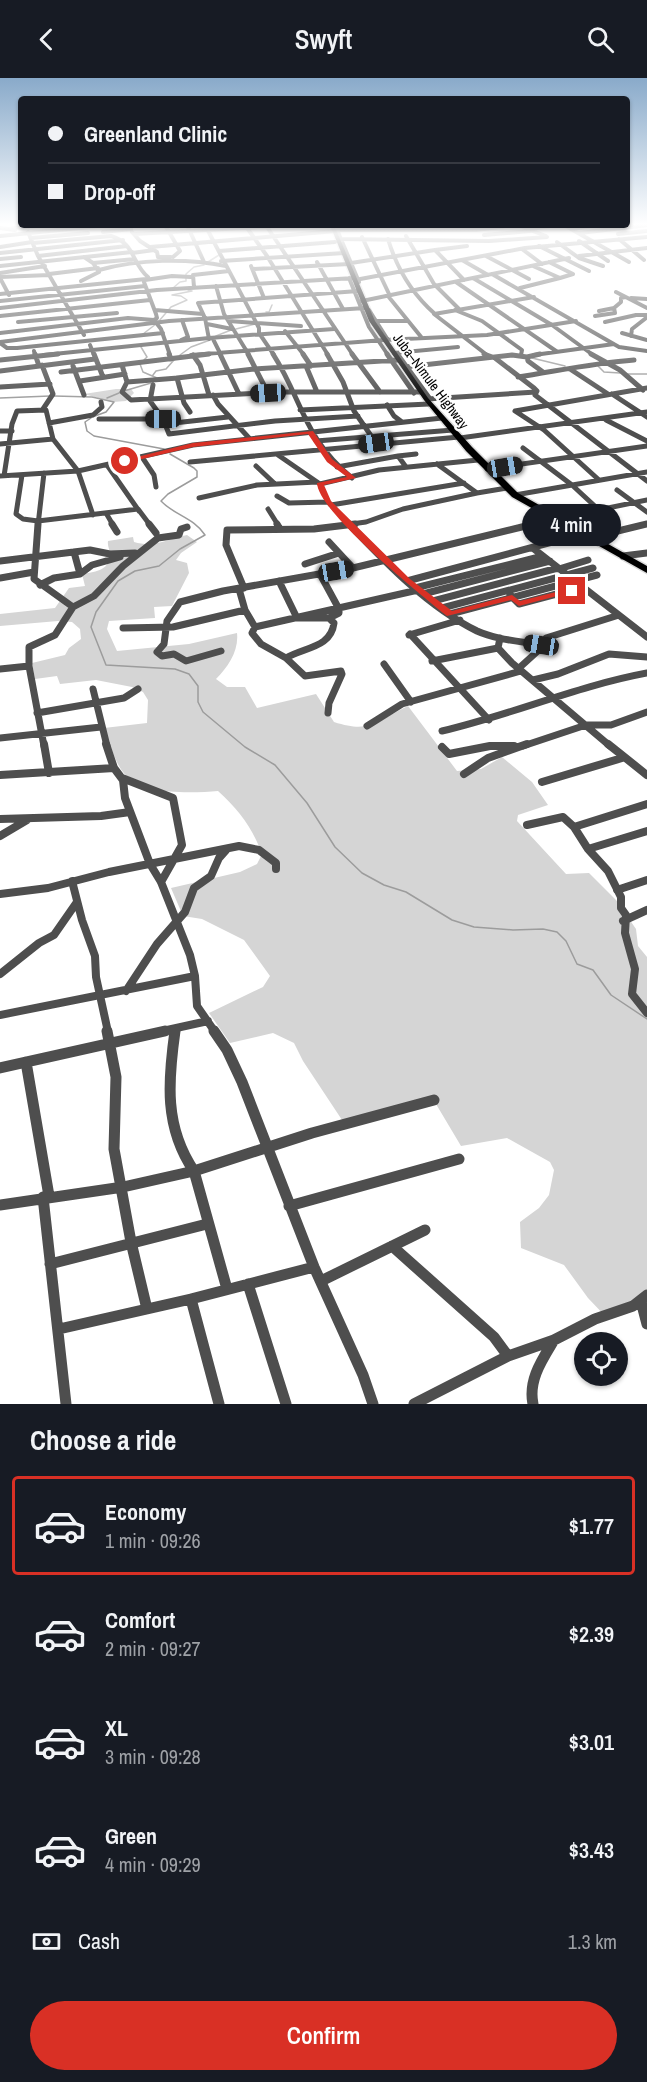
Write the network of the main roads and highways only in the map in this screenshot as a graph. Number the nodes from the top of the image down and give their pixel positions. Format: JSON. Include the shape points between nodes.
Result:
{"nodes":[{"id":1,"x":355,"y":286,"type":"edge"},
{"id":2,"x":647,"y":570,"type":"edge"}],
"edges":[{"from":1,"to":2,"type":"main road","name":"Juba–Nimule Highway","via":[[373,324],[424,397],[487,469],[515,495]]}]}
